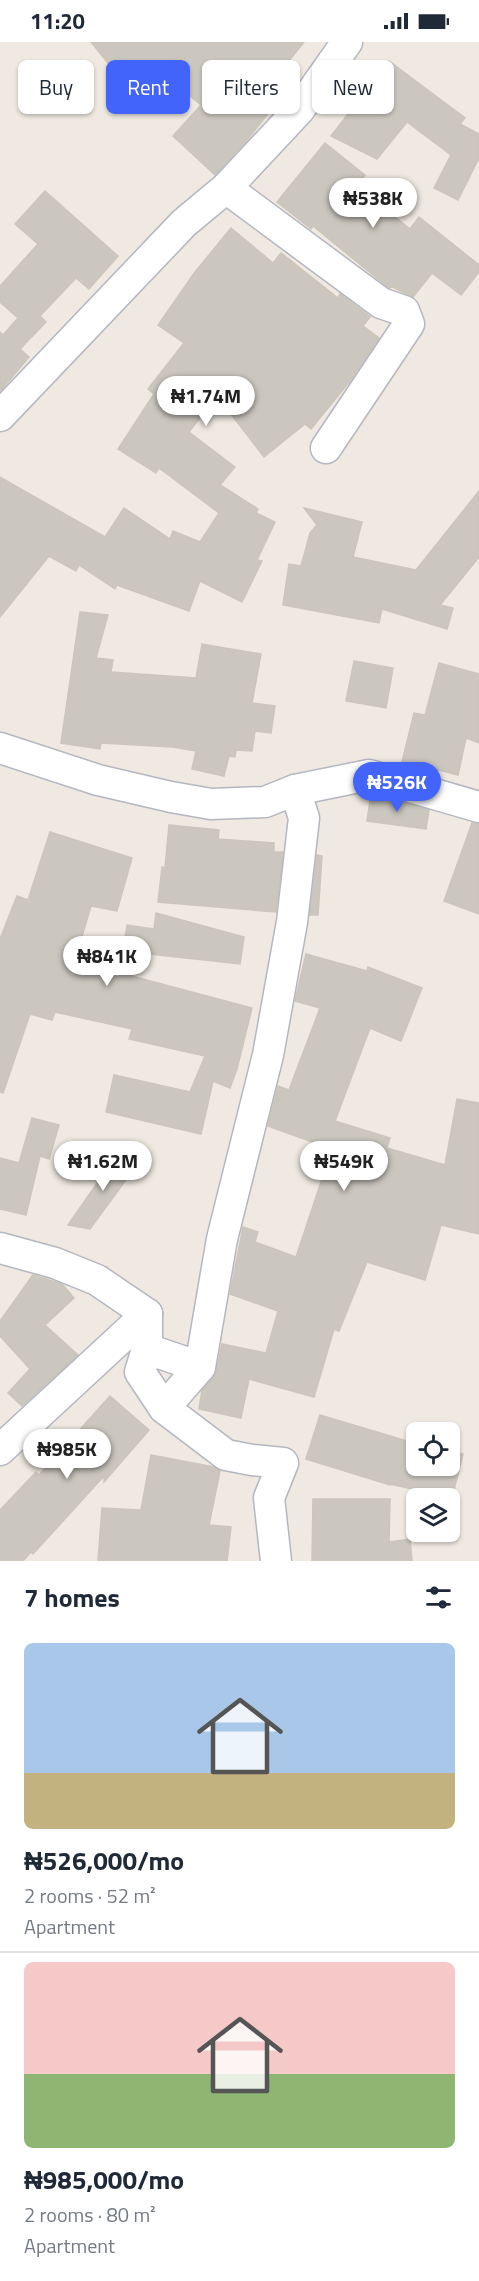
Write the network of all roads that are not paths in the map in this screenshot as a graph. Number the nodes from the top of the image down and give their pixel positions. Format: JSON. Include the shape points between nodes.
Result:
{"nodes":[{"id":1,"x":347,"y":42,"type":"edge"},
{"id":2,"x":226,"y":188,"type":"junction"},
{"id":3,"x":0,"y":416,"type":"edge"},
{"id":4,"x":326,"y":448,"type":"dead end"},
{"id":5,"x":0,"y":748,"type":"edge"},
{"id":6,"x":295,"y":790,"type":"junction"},
{"id":7,"x":479,"y":807,"type":"edge"},
{"id":8,"x":0,"y":1248,"type":"edge"},
{"id":9,"x":147,"y":1314,"type":"junction"},
{"id":10,"x":147,"y":1349,"type":"junction"},
{"id":11,"x":200,"y":1368,"type":"junction"},
{"id":12,"x":164,"y":1408,"type":"junction"},
{"id":13,"x":0,"y":1450,"type":"edge"},
{"id":14,"x":276,"y":1561,"type":"edge"}],
"edges":[{"from":1,"to":2,"type":"street","via":[[299,110]]},
{"from":2,"to":3,"type":"street","via":[[184,223]]},
{"from":2,"to":4,"type":"street","via":[[381,303],[404,311],[409,324]]},
{"from":5,"to":6,"type":"street","via":[[98,780],[211,804],[265,802]]},
{"from":6,"to":7,"type":"street","via":[[369,776]]},
{"from":6,"to":11,"type":"street","via":[[304,818],[292,922],[268,1054],[222,1239]]},
{"from":8,"to":9,"type":"street","via":[[97,1280]]},
{"from":9,"to":10,"type":"street"},
{"from":9,"to":13,"type":"street"},
{"from":10,"to":11,"type":"street"},
{"from":10,"to":12,"type":"street","via":[[140,1372]]},
{"from":11,"to":12,"type":"street"},
{"from":12,"to":14,"type":"street","via":[[226,1455],[283,1463],[269,1498]]}]}
